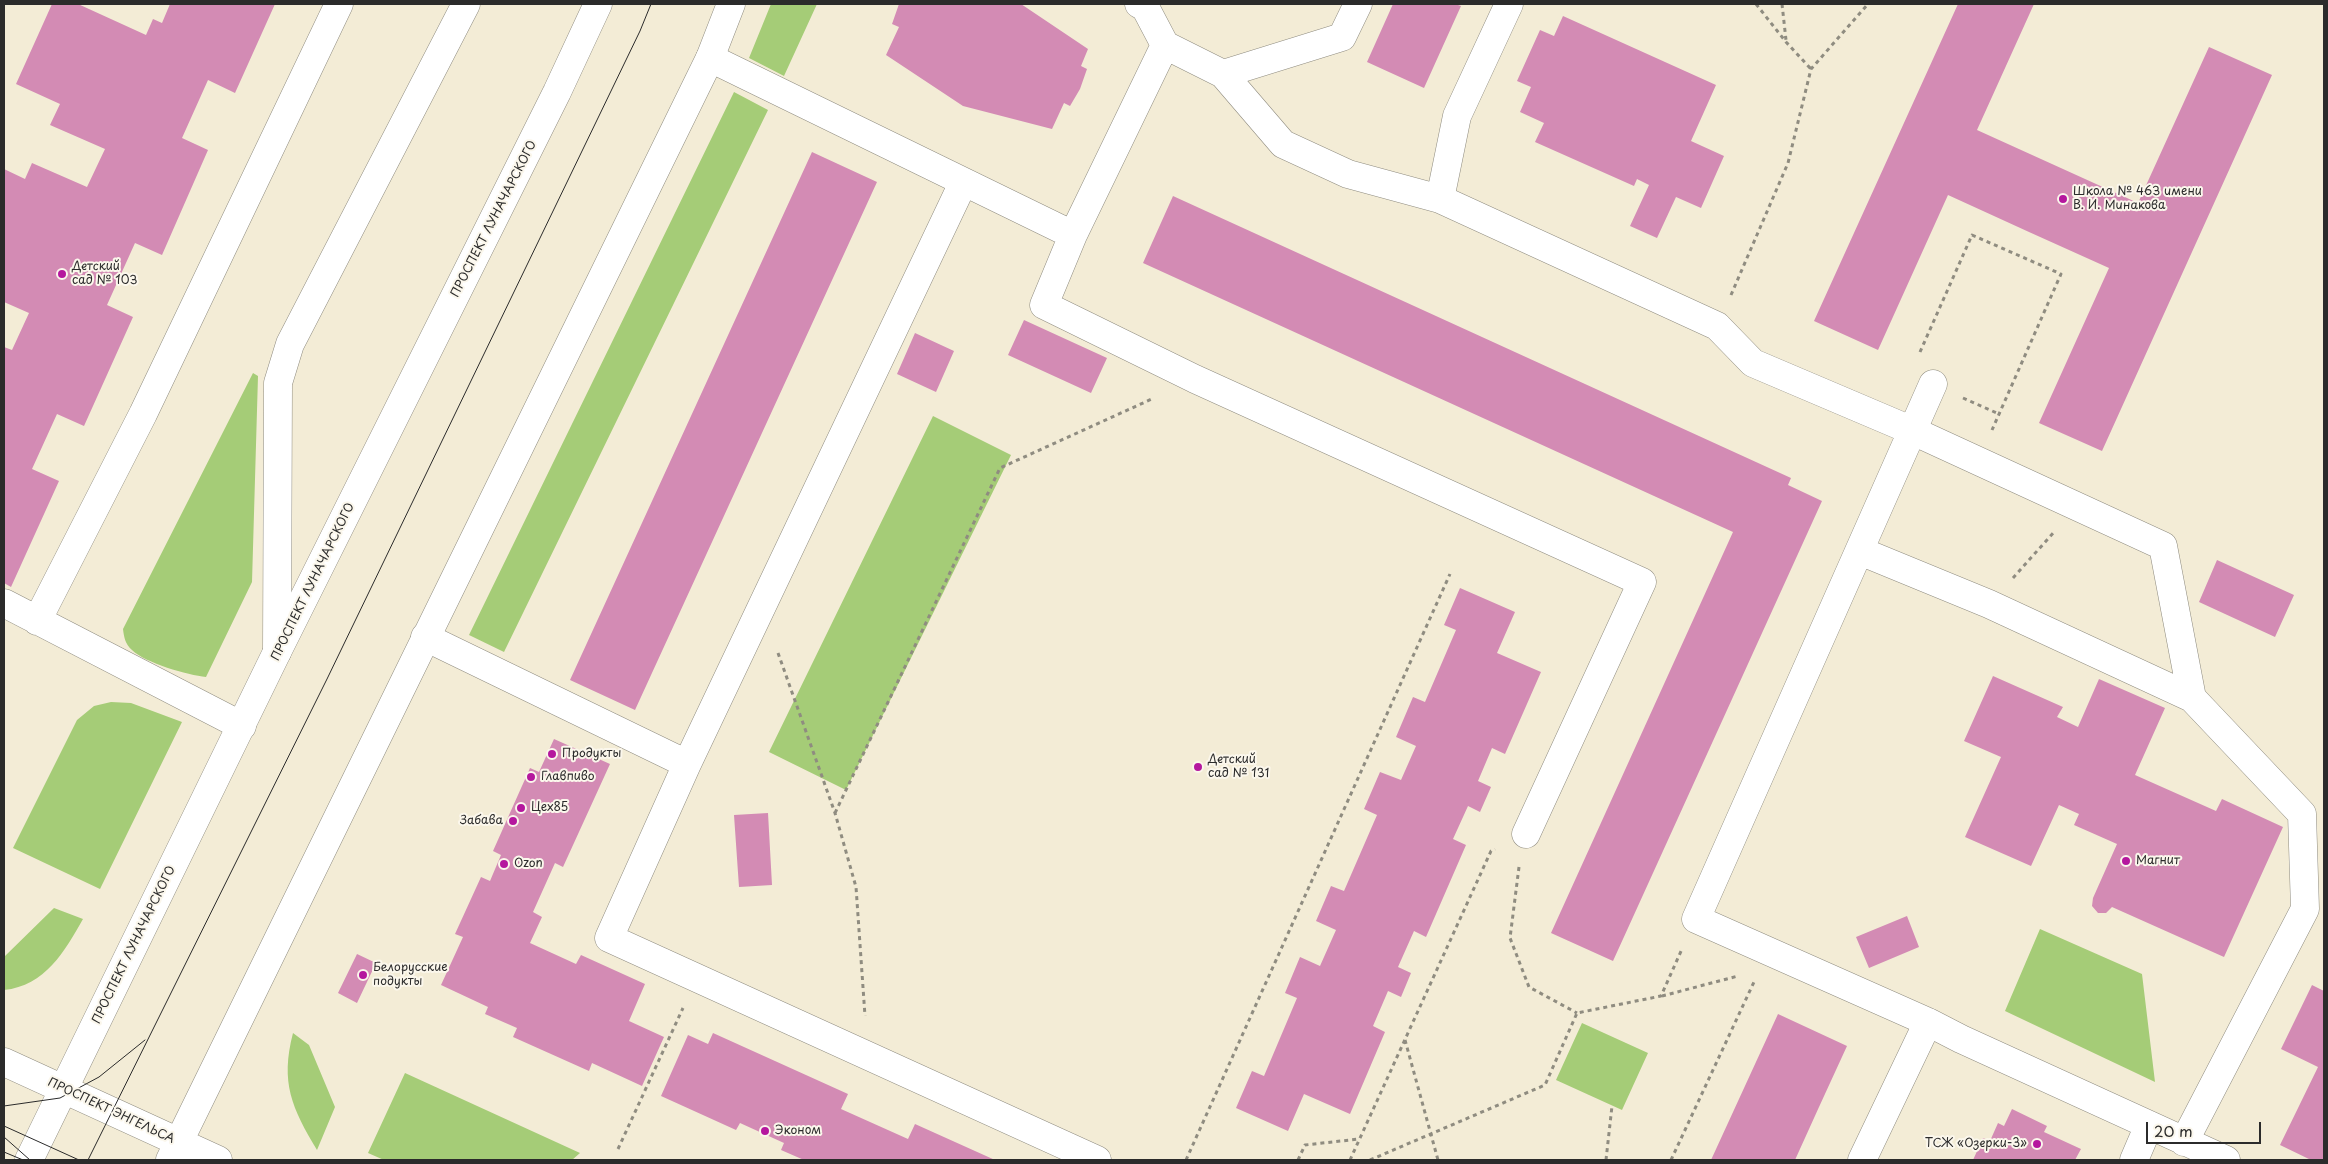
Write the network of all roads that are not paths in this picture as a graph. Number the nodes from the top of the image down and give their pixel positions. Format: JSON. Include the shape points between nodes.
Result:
{"nodes":[{"id":1,"x":339,"y":4,"type":"edge"},
{"id":2,"x":466,"y":4,"type":"edge"},
{"id":3,"x":598,"y":4,"type":"edge"},
{"id":4,"x":731,"y":4,"type":"edge"},
{"id":5,"x":1139,"y":4,"type":"edge"},
{"id":6,"x":1358,"y":4,"type":"edge"},
{"id":7,"x":1509,"y":4,"type":"edge"},
{"id":8,"x":1165,"y":45,"type":"junction"},
{"id":9,"x":710,"y":58,"type":"junction"},
{"id":10,"x":1223,"y":74,"type":"junction"},
{"id":11,"x":963,"y":183,"type":"junction"},
{"id":12,"x":1440,"y":199,"type":"junction"},
{"id":13,"x":1073,"y":235,"type":"junction"},
{"id":14,"x":1933,"y":384,"type":"road end"},
{"id":15,"x":1913,"y":431,"type":"junction"},
{"id":16,"x":1860,"y":551,"type":"junction"},
{"id":17,"x":4,"y":603,"type":"edge"},
{"id":18,"x":37,"y":621,"type":"junction"},
{"id":19,"x":425,"y":637,"type":"junction"},
{"id":20,"x":277,"y":652,"type":"junction"},
{"id":21,"x":2192,"y":698,"type":"junction"},
{"id":22,"x":242,"y":726,"type":"junction"},
{"id":23,"x":687,"y":764,"type":"junction"},
{"id":24,"x":1526,"y":834,"type":"road end"},
{"id":25,"x":2314,"y":913,"type":"edge"},
{"id":26,"x":1928,"y":1022,"type":"junction"},
{"id":27,"x":4,"y":1062,"type":"edge"},
{"id":28,"x":65,"y":1089,"type":"junction"},
{"id":29,"x":2149,"y":1125,"type":"junction"},
{"id":30,"x":2184,"y":1142,"type":"junction"},
{"id":31,"x":175,"y":1151,"type":"edge"},
{"id":32,"x":28,"y":1160,"type":"edge"},
{"id":33,"x":218,"y":1160,"type":"edge"},
{"id":34,"x":1097,"y":1160,"type":"edge"},
{"id":35,"x":1862,"y":1160,"type":"edge"},
{"id":36,"x":2134,"y":1160,"type":"edge"},
{"id":37,"x":2226,"y":1160,"type":"edge"}],
"edges":[{"from":1,"to":18,"type":"main road","via":[[143,414]]},
{"from":2,"to":20,"type":"main road","via":[[290,344],[278,383]]},
{"from":3,"to":20,"type":"main road","name":"ПРОСПЕКТ ЛУНАЧАРСКОГО","via":[[553,101]]},
{"from":4,"to":9,"type":"main road"},
{"from":5,"to":8,"type":"main road","via":[[1145,7]]},
{"from":6,"to":10,"type":"main road","via":[[1342,37]]},
{"from":7,"to":12,"type":"main road","via":[[1457,116]]},
{"from":8,"to":10,"type":"main road"},
{"from":8,"to":13,"type":"main road"},
{"from":9,"to":11,"type":"main road"},
{"from":9,"to":19,"type":"main road"},
{"from":10,"to":12,"type":"main road","via":[[1283,144],[1348,174]]},
{"from":11,"to":13,"type":"main road"},
{"from":11,"to":23,"type":"main road"},
{"from":12,"to":15,"type":"main road","via":[[1717,326],[1753,363]]},
{"from":13,"to":24,"type":"main road","via":[[1044,306],[1195,379],[1642,582]]},
{"from":14,"to":15,"type":"main road"},
{"from":15,"to":16,"type":"main road"},
{"from":15,"to":21,"type":"main road","via":[[2163,546]]},
{"from":16,"to":21,"type":"main road","via":[[1989,604]]},
{"from":16,"to":26,"type":"main road","via":[[1696,919],[1765,961]]},
{"from":17,"to":18,"type":"main road"},
{"from":18,"to":22,"type":"main road"},
{"from":19,"to":23,"type":"main road"},
{"from":19,"to":31,"type":"main road"},
{"from":20,"to":22,"type":"main road","name":"ПРОСПЕКТ ЛУНАЧАРСКОГО"},
{"from":21,"to":25,"type":"main road","via":[[2302,814]]},
{"from":22,"to":28,"type":"main road","name":"ПРОСПЕКТ ЛУНАЧАРСКОГО"},
{"from":23,"to":34,"type":"main road","via":[[609,938]]},
{"from":25,"to":30,"type":"main road"},
{"from":26,"to":29,"type":"main road"},
{"from":26,"to":35,"type":"main road"},
{"from":27,"to":28,"type":"main road","name":"ПРОСПЕКТ ЭНГЕЛЬСА"},
{"from":28,"to":31,"type":"main road","name":"ПРОСПЕКТ ЭНГЕЛЬСА"},
{"from":28,"to":32,"type":"main road","name":"ПРОСПЕКТ ЛУНАЧАРСКОГО"},
{"from":29,"to":30,"type":"main road"},
{"from":29,"to":36,"type":"main road"},
{"from":30,"to":37,"type":"main road"},
{"from":31,"to":33,"type":"main road","name":"ПРОСПЕКТ ЭНГЕЛЬСА"}]}
